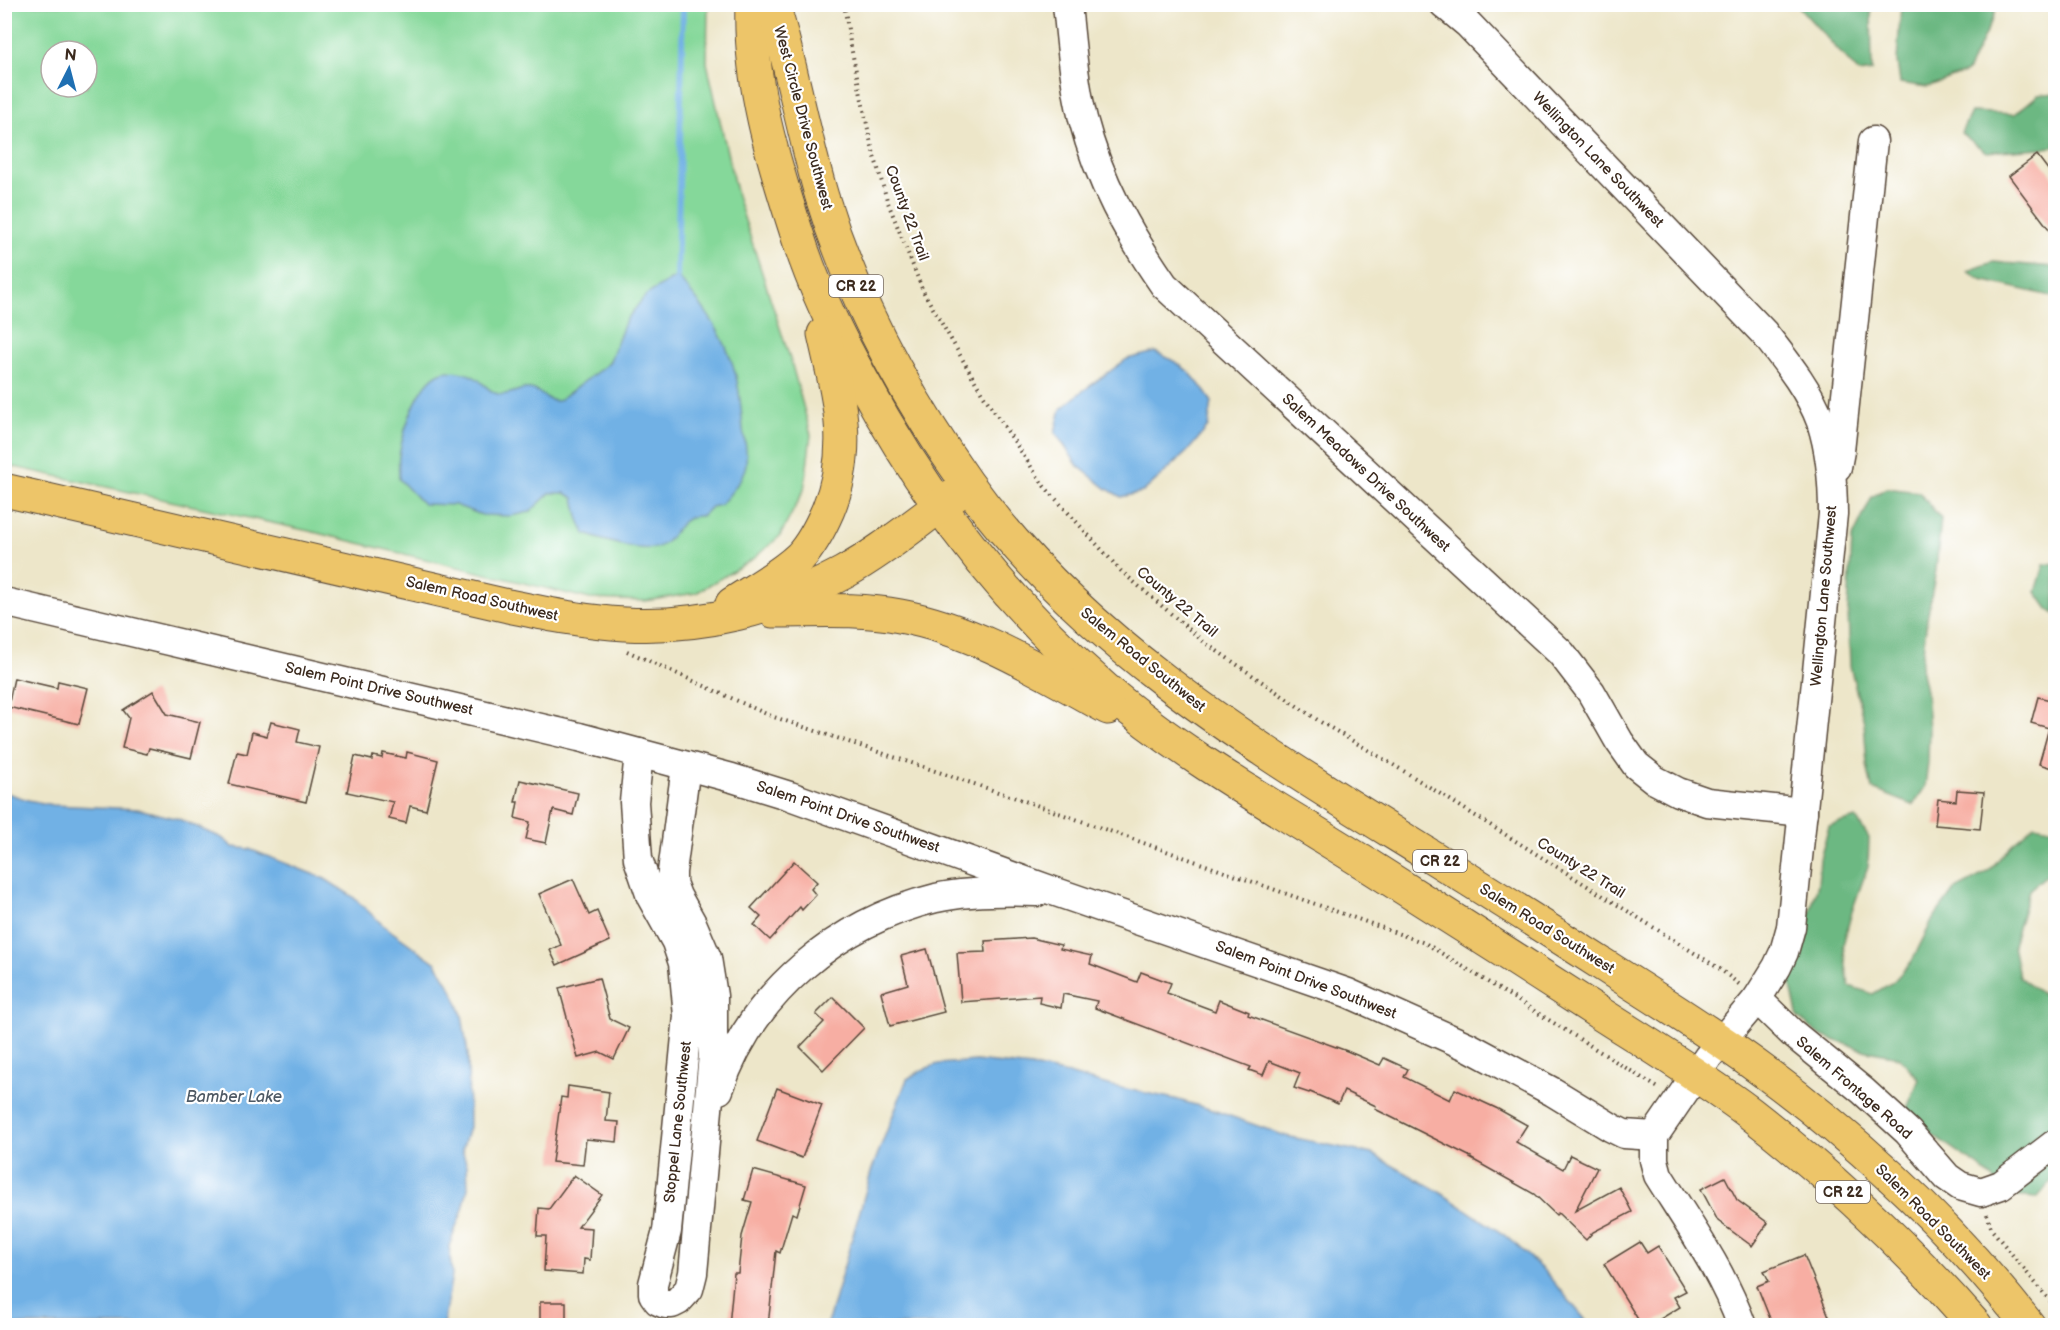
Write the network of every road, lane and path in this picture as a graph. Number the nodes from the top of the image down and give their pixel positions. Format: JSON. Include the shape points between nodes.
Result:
{"nodes":[{"id":1,"x":752,"y":4,"type":"edge"},
{"id":2,"x":772,"y":4,"type":"edge"},
{"id":3,"x":844,"y":4,"type":"edge"},
{"id":4,"x":1067,"y":4,"type":"edge"},
{"id":5,"x":1444,"y":4,"type":"edge"},
{"id":6,"x":1873,"y":141,"type":"dead end"},
{"id":7,"x":813,"y":283,"type":"junction"},
{"id":8,"x":1833,"y":483,"type":"junction"},
{"id":9,"x":969,"y":485,"type":"junction"},
{"id":10,"x":4,"y":490,"type":"edge"},
{"id":11,"x":939,"y":506,"type":"junction"},
{"id":12,"x":4,"y":602,"type":"edge"},
{"id":13,"x":747,"y":612,"type":"junction"},
{"id":14,"x":709,"y":620,"type":"junction"},
{"id":15,"x":621,"y":648,"type":"dead end"},
{"id":16,"x":1176,"y":744,"type":"junction"},
{"id":17,"x":639,"y":753,"type":"junction"},
{"id":18,"x":686,"y":766,"type":"junction"},
{"id":19,"x":1803,"y":812,"type":"junction"},
{"id":20,"x":1056,"y":892,"type":"junction"},
{"id":21,"x":1757,"y":999,"type":"junction"},
{"id":22,"x":1701,"y":1068,"type":"junction"},
{"id":23,"x":706,"y":1129,"type":"junction"},
{"id":24,"x":1654,"y":1136,"type":"junction"},
{"id":25,"x":2055,"y":1143,"type":"edge"},
{"id":26,"x":1981,"y":1192,"type":"junction"},
{"id":27,"x":2055,"y":1308,"type":"edge"},
{"id":28,"x":1742,"y":1326,"type":"edge"},
{"id":29,"x":1976,"y":1326,"type":"edge"},
{"id":30,"x":2029,"y":1326,"type":"edge"}],
"edges":[{"from":1,"to":7,"type":"main road","name":"West Circle Drive Southwest","number":"CR 22","via":[[752,46],[766,128]]},
{"from":2,"to":9,"type":"main road","name":"West Circle Drive Southwest","number":"CR 22","via":[[820,192],[856,288],[918,406]]},
{"from":3,"to":21,"type":"path","name":"County 22 Trail","via":[[871,144],[923,291],[982,393],[1044,486],[1121,571],[1204,642],[1319,721],[1720,969]]},
{"from":4,"to":19,"type":"street","name":"Salem Meadows Drive Southwest","via":[[1075,77],[1093,154],[1123,222],[1164,285],[1561,653],[1591,692],[1636,765],[1670,788],[1707,802]]},
{"from":5,"to":8,"type":"street","name":"Wellington Lane Southwest","via":[[1468,24],[1764,333],[1789,365],[1821,422]]},
{"from":6,"to":8,"type":"street","via":[[1840,452]]},
{"from":7,"to":11,"type":"main road","name":"West Circle Drive Southwest","number":"CR 22","via":[[883,421]]},
{"from":7,"to":14,"type":"main road","via":[[841,413],[842,456],[837,487],[816,536],[800,556]]},
{"from":8,"to":19,"type":"street","name":"Wellington Lane Southwest"},
{"from":9,"to":11,"type":"main road","name":"Salem Road Southwest"},
{"from":9,"to":22,"type":"main road","name":"Salem Road Southwest","number":"CR 22","via":[[1034,564],[1124,648],[1194,703],[1308,780],[1499,898]]},
{"from":10,"to":14,"type":"main road","name":"Salem Road Southwest","via":[[561,616],[626,624]]},
{"from":11,"to":13,"type":"main road","name":"Salem Road Southwest","via":[[844,572]]},
{"from":11,"to":16,"type":"main road","name":"Salem Road Southwest","number":"CR 22","via":[[1003,586],[1074,661]]},
{"from":12,"to":17,"type":"street","name":"Salem Point Drive Southwest","via":[[392,691]]},
{"from":13,"to":14,"type":"main road","name":"Salem Road Southwest"},
{"from":13,"to":16,"type":"main road","via":[[868,612],[930,622],[998,649]]},
{"from":15,"to":22,"type":"path","via":[[771,716],[1028,802],[1425,943]]},
{"from":16,"to":22,"type":"main road","name":"Salem Road Southwest","number":"CR 22"},
{"from":17,"to":18,"type":"street","name":"Salem Point Drive Southwest"},
{"from":17,"to":23,"type":"street","name":"Stoppel Lane Southwest","via":[[634,802],[638,859],[651,897],[683,963],[688,1016],[667,1231],[653,1284],[653,1294],[665,1304],[684,1295],[693,1273]]},
{"from":18,"to":20,"type":"street","name":"Salem Point Drive Southwest","via":[[790,796]]},
{"from":18,"to":23,"type":"street","name":"Stoppel Lane Southwest","via":[[672,884],[696,931],[711,977],[714,1032]]},
{"from":19,"to":21,"type":"street","name":"Wellington Lane Southwest","via":[[1791,927],[1777,967]]},
{"from":20,"to":23,"type":"street","name":"Stoppel Lane Southwest","via":[[988,892],[937,898],[854,930],[800,968],[761,1011],[731,1058]]},
{"from":20,"to":24,"type":"street","name":"Salem Point Drive Southwest","via":[[1348,993],[1471,1048],[1624,1134]]},
{"from":21,"to":22,"type":"street","name":"Wellington Lane Southwest"},
{"from":21,"to":26,"type":"street","name":"Salem Frontage Road","via":[[1908,1132],[1947,1177]]},
{"from":22,"to":24,"type":"street"},
{"from":22,"to":29,"type":"main road","name":"Salem Road Southwest","number":"CR 22","via":[[1841,1190]]},
{"from":22,"to":30,"type":"main road","name":"Salem Road Southwest","number":"CR 22","via":[[1815,1112],[1905,1191]]},
{"from":24,"to":28,"type":"street","via":[[1658,1175],[1720,1277]]},
{"from":25,"to":26,"type":"street","via":[[2001,1185]]},
{"from":26,"to":27,"type":"path","via":[[1992,1230]]}]}
